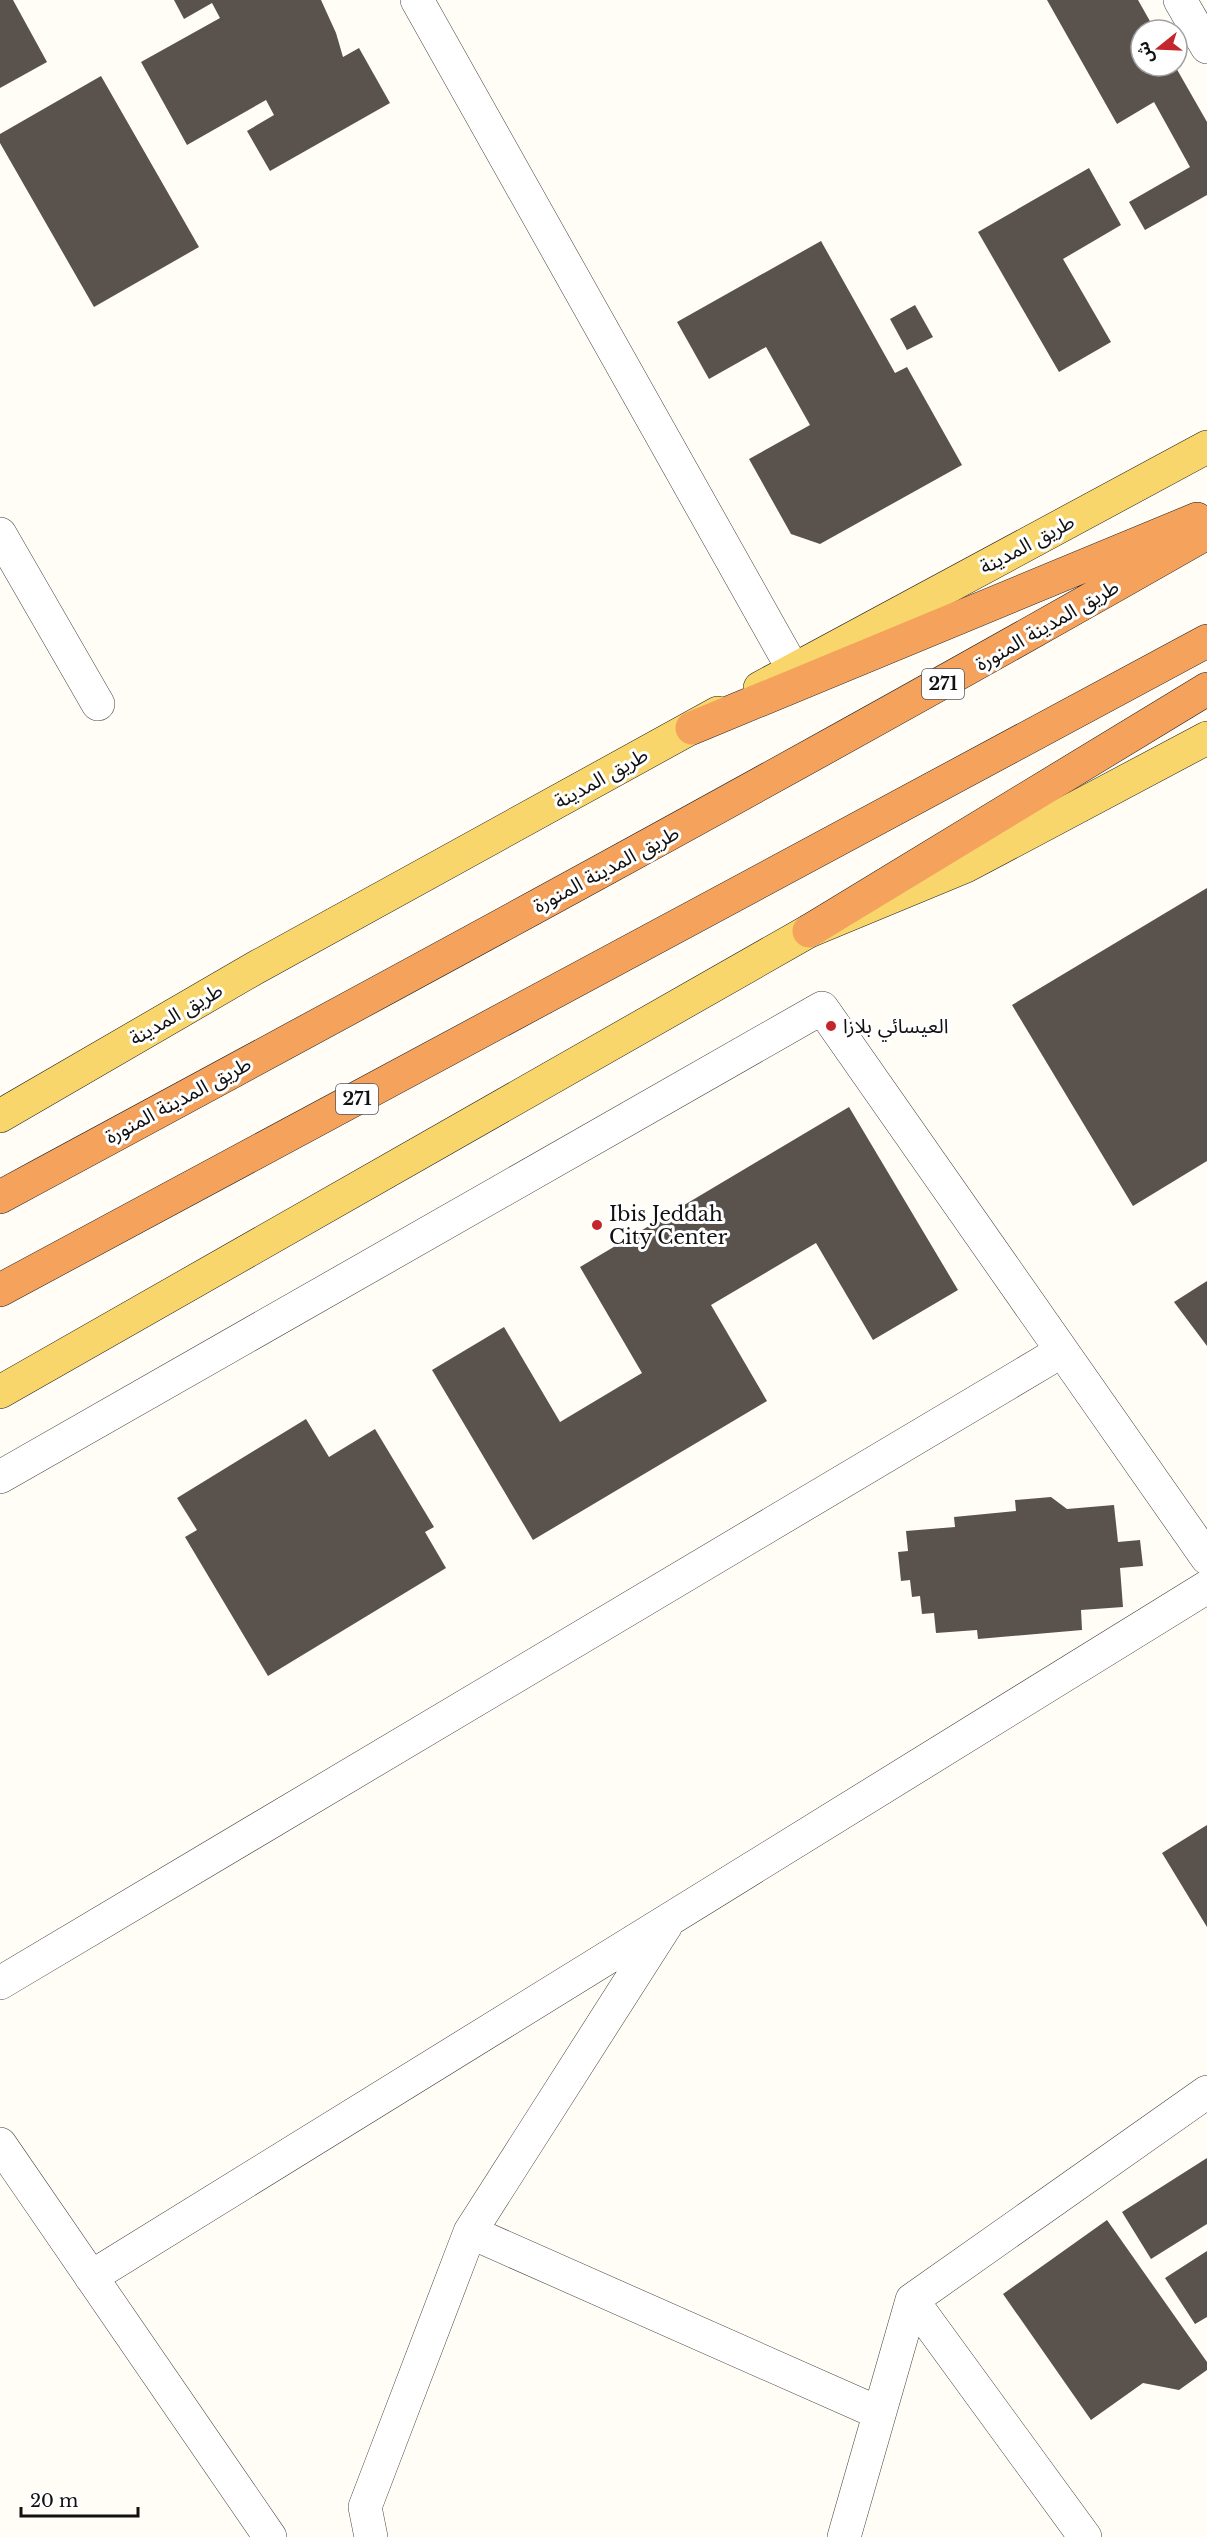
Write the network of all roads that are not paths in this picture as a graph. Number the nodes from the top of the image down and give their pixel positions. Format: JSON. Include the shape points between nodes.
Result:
{"nodes":[{"id":1,"x":417,"y":0,"type":"edge"},
{"id":2,"x":1180,"y":0,"type":"edge"},
{"id":3,"x":1207,"y":47,"type":"edge"},
{"id":4,"x":1207,"y":447,"type":"edge"},
{"id":5,"x":1207,"y":515,"type":"edge"},
{"id":6,"x":1207,"y":533,"type":"edge"},
{"id":7,"x":0,"y":534,"type":"edge"},
{"id":8,"x":1207,"y":642,"type":"edge"},
{"id":9,"x":793,"y":669,"type":"junction"},
{"id":10,"x":1207,"y":689,"type":"edge"},
{"id":11,"x":98,"y":704,"type":"dead end"},
{"id":12,"x":692,"y":728,"type":"junction"},
{"id":13,"x":1207,"y":738,"type":"edge"},
{"id":14,"x":808,"y":931,"type":"junction"},
{"id":15,"x":0,"y":1116,"type":"edge"},
{"id":16,"x":0,"y":1197,"type":"edge"},
{"id":17,"x":0,"y":1290,"type":"edge"},
{"id":18,"x":1062,"y":1351,"type":"junction"},
{"id":19,"x":0,"y":1392,"type":"edge"},
{"id":20,"x":0,"y":1477,"type":"edge"},
{"id":21,"x":1207,"y":1558,"type":"edge"},
{"id":22,"x":1207,"y":1587,"type":"edge"},
{"id":23,"x":670,"y":1919,"type":"junction"},
{"id":24,"x":0,"y":1983,"type":"edge"},
{"id":25,"x":1207,"y":2092,"type":"edge"},
{"id":26,"x":0,"y":2144,"type":"edge"},
{"id":27,"x":470,"y":2232,"type":"junction"},
{"id":28,"x":91,"y":2277,"type":"junction"},
{"id":29,"x":912,"y":2300,"type":"junction"},
{"id":30,"x":879,"y":2413,"type":"junction"},
{"id":31,"x":270,"y":2537,"type":"edge"},
{"id":32,"x":371,"y":2537,"type":"edge"},
{"id":33,"x":844,"y":2537,"type":"edge"},
{"id":34,"x":1085,"y":2537,"type":"edge"}],
"edges":[{"from":1,"to":9,"type":"street"},
{"from":2,"to":3,"type":"street"},
{"from":4,"to":9,"type":"main road","name":"طريق المدينة"},
{"from":5,"to":12,"type":"highway"},
{"from":6,"to":16,"type":"highway","name":"طريق المدينة المنورة","number":"271","via":[[677,831]]},
{"from":7,"to":11,"type":"street"},
{"from":8,"to":17,"type":"highway","number":"271"},
{"from":9,"to":12,"type":"main road","name":"طريق المدينة"},
{"from":10,"to":14,"type":"highway"},
{"from":12,"to":15,"type":"main road","name":"طريق المدينة","via":[[255,968]]},
{"from":13,"to":14,"type":"main road","via":[[966,866]]},
{"from":14,"to":19,"type":"main road"},
{"from":18,"to":20,"type":"street","via":[[822,1008]]},
{"from":18,"to":21,"type":"street"},
{"from":18,"to":24,"type":"street"},
{"from":22,"to":23,"type":"street"},
{"from":23,"to":27,"type":"street"},
{"from":23,"to":28,"type":"street"},
{"from":25,"to":29,"type":"street"},
{"from":26,"to":28,"type":"street"},
{"from":27,"to":30,"type":"street"},
{"from":27,"to":32,"type":"street","via":[[364,2507]]},
{"from":28,"to":31,"type":"street"},
{"from":29,"to":30,"type":"street"},
{"from":29,"to":34,"type":"street"},
{"from":30,"to":33,"type":"street"}]}
